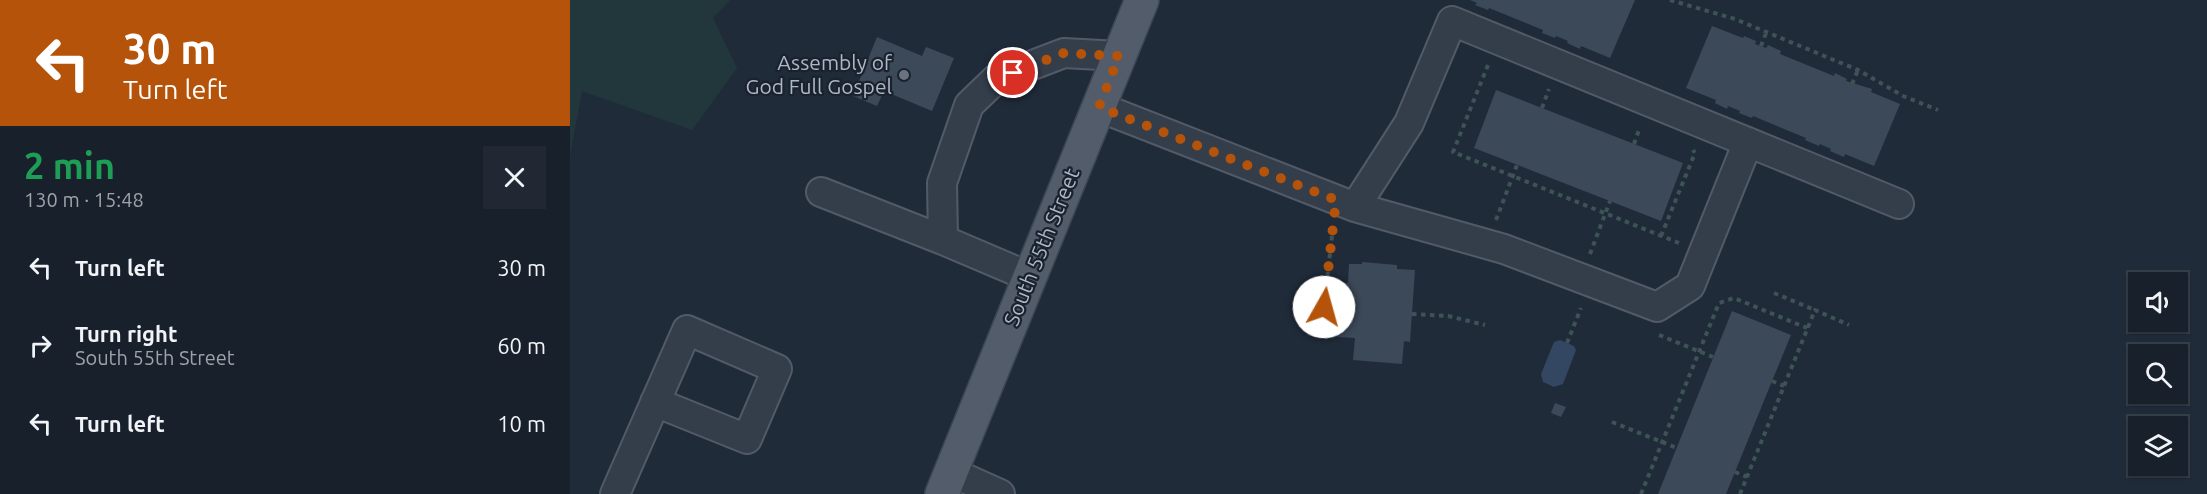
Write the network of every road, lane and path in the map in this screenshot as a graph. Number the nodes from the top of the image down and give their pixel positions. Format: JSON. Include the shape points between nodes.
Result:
{"nodes":[{"id":1,"x":1142,"y":0,"type":"edge"},
{"id":2,"x":1670,"y":0,"type":"edge"},
{"id":3,"x":1766,"y":32,"type":"junction"},
{"id":4,"x":1499,"y":40,"type":"junction"},
{"id":5,"x":1761,"y":46,"type":"dead end"},
{"id":6,"x":1119,"y":56,"type":"junction"},
{"id":7,"x":1858,"y":70,"type":"junction"},
{"id":8,"x":1852,"y":84,"type":"dead end"},
{"id":9,"x":1560,"y":90,"type":"dead end"},
{"id":10,"x":1099,"y":107,"type":"junction"},
{"id":11,"x":1542,"y":108,"type":"dead end"},
{"id":12,"x":1938,"y":110,"type":"dead end"},
{"id":13,"x":1642,"y":122,"type":"dead end"},
{"id":14,"x":1748,"y":142,"type":"junction"},
{"id":15,"x":1634,"y":144,"type":"dead end"},
{"id":16,"x":1692,"y":147,"type":"dead end"},
{"id":17,"x":1517,"y":165,"type":"dead end"},
{"id":18,"x":1513,"y":176,"type":"junction"},
{"id":19,"x":821,"y":192,"type":"dead end"},
{"id":20,"x":1610,"y":201,"type":"dead end"},
{"id":21,"x":1346,"y":203,"type":"junction"},
{"id":22,"x":1899,"y":204,"type":"dead end"},
{"id":23,"x":1605,"y":213,"type":"junction"},
{"id":24,"x":1661,"y":236,"type":"junction"},
{"id":25,"x":943,"y":240,"type":"junction"},
{"id":26,"x":1487,"y":244,"type":"junction"},
{"id":27,"x":1704,"y":252,"type":"junction"},
{"id":28,"x":1030,"y":277,"type":"junction"},
{"id":29,"x":1586,"y":280,"type":"junction"},
{"id":30,"x":1774,"y":293,"type":"dead end"},
{"id":31,"x":1339,"y":307,"type":"dead end"},
{"id":32,"x":1815,"y":310,"type":"junction"},
{"id":33,"x":1412,"y":314,"type":"dead end"},
{"id":34,"x":1485,"y":325,"type":"dead end"},
{"id":35,"x":1850,"y":325,"type":"dead end"},
{"id":36,"x":1807,"y":328,"type":"junction"},
{"id":37,"x":1658,"y":334,"type":"dead end"},
{"id":38,"x":1568,"y":343,"type":"dead end"},
{"id":39,"x":1700,"y":351,"type":"junction"},
{"id":40,"x":1713,"y":357,"type":"dead end"},
{"id":41,"x":1772,"y":381,"type":"dead end"},
{"id":42,"x":1784,"y":386,"type":"junction"},
{"id":43,"x":655,"y":402,"type":"dead end"},
{"id":44,"x":1612,"y":422,"type":"dead end"},
{"id":45,"x":1662,"y":442,"type":"junction"},
{"id":46,"x":1677,"y":448,"type":"dead end"},
{"id":47,"x":1735,"y":472,"type":"dead end"},
{"id":48,"x":1747,"y":477,"type":"junction"},
{"id":49,"x":946,"y":483,"type":"edge"},
{"id":50,"x":615,"y":494,"type":"edge"},
{"id":51,"x":1000,"y":494,"type":"edge"},
{"id":52,"x":1641,"y":494,"type":"edge"},
{"id":53,"x":1740,"y":494,"type":"edge"}],
"edges":[{"from":1,"to":6,"type":"main road","name":"South 55th Street"},
{"from":2,"to":3,"type":"path"},
{"from":3,"to":5,"type":"path"},
{"from":3,"to":7,"type":"path"},
{"from":4,"to":14,"type":"street"},
{"from":4,"to":18,"type":"path","via":[[1453,152]]},
{"from":4,"to":21,"type":"street","via":[[1452,21],[1409,123]]},
{"from":6,"to":10,"type":"main road","name":"South 55th Street"},
{"from":6,"to":25,"type":"street","via":[[1064,53],[996,79],[969,105],[942,183]]},
{"from":7,"to":8,"type":"path"},
{"from":7,"to":12,"type":"path","via":[[1903,96]]},
{"from":9,"to":11,"type":"path","via":[[1550,86]]},
{"from":10,"to":21,"type":"street"},
{"from":10,"to":28,"type":"main road","name":"South 55th Street"},
{"from":13,"to":15,"type":"path"},
{"from":14,"to":22,"type":"street"},
{"from":14,"to":27,"type":"street"},
{"from":16,"to":24,"type":"path","via":[[1695,153]]},
{"from":17,"to":18,"type":"path"},
{"from":18,"to":23,"type":"path"},
{"from":18,"to":26,"type":"path"},
{"from":19,"to":25,"type":"street"},
{"from":20,"to":23,"type":"path"},
{"from":21,"to":26,"type":"street"},
{"from":21,"to":31,"type":"path","via":[[1324,307]]},
{"from":23,"to":24,"type":"path"},
{"from":23,"to":29,"type":"path"},
{"from":24,"to":27,"type":"path"},
{"from":25,"to":28,"type":"street"},
{"from":26,"to":29,"type":"street"},
{"from":27,"to":29,"type":"street","via":[[1690,286],[1657,307]]},
{"from":28,"to":49,"type":"main road","name":"South 55th Street"},
{"from":29,"to":38,"type":"path"},
{"from":30,"to":32,"type":"path"},
{"from":32,"to":35,"type":"path"},
{"from":32,"to":36,"type":"path"},
{"from":33,"to":34,"type":"path","via":[[1448,316]]},
{"from":36,"to":39,"type":"path","via":[[1734,298],[1719,303]]},
{"from":36,"to":42,"type":"path"},
{"from":37,"to":39,"type":"path"},
{"from":39,"to":40,"type":"path"},
{"from":39,"to":45,"type":"path"},
{"from":41,"to":42,"type":"path"},
{"from":42,"to":48,"type":"path"},
{"from":43,"to":50,"type":"street"},
{"from":44,"to":45,"type":"path"},
{"from":45,"to":46,"type":"path"},
{"from":45,"to":52,"type":"path"},
{"from":47,"to":48,"type":"path"},
{"from":48,"to":53,"type":"path"},
{"from":49,"to":51,"type":"street"}]}
